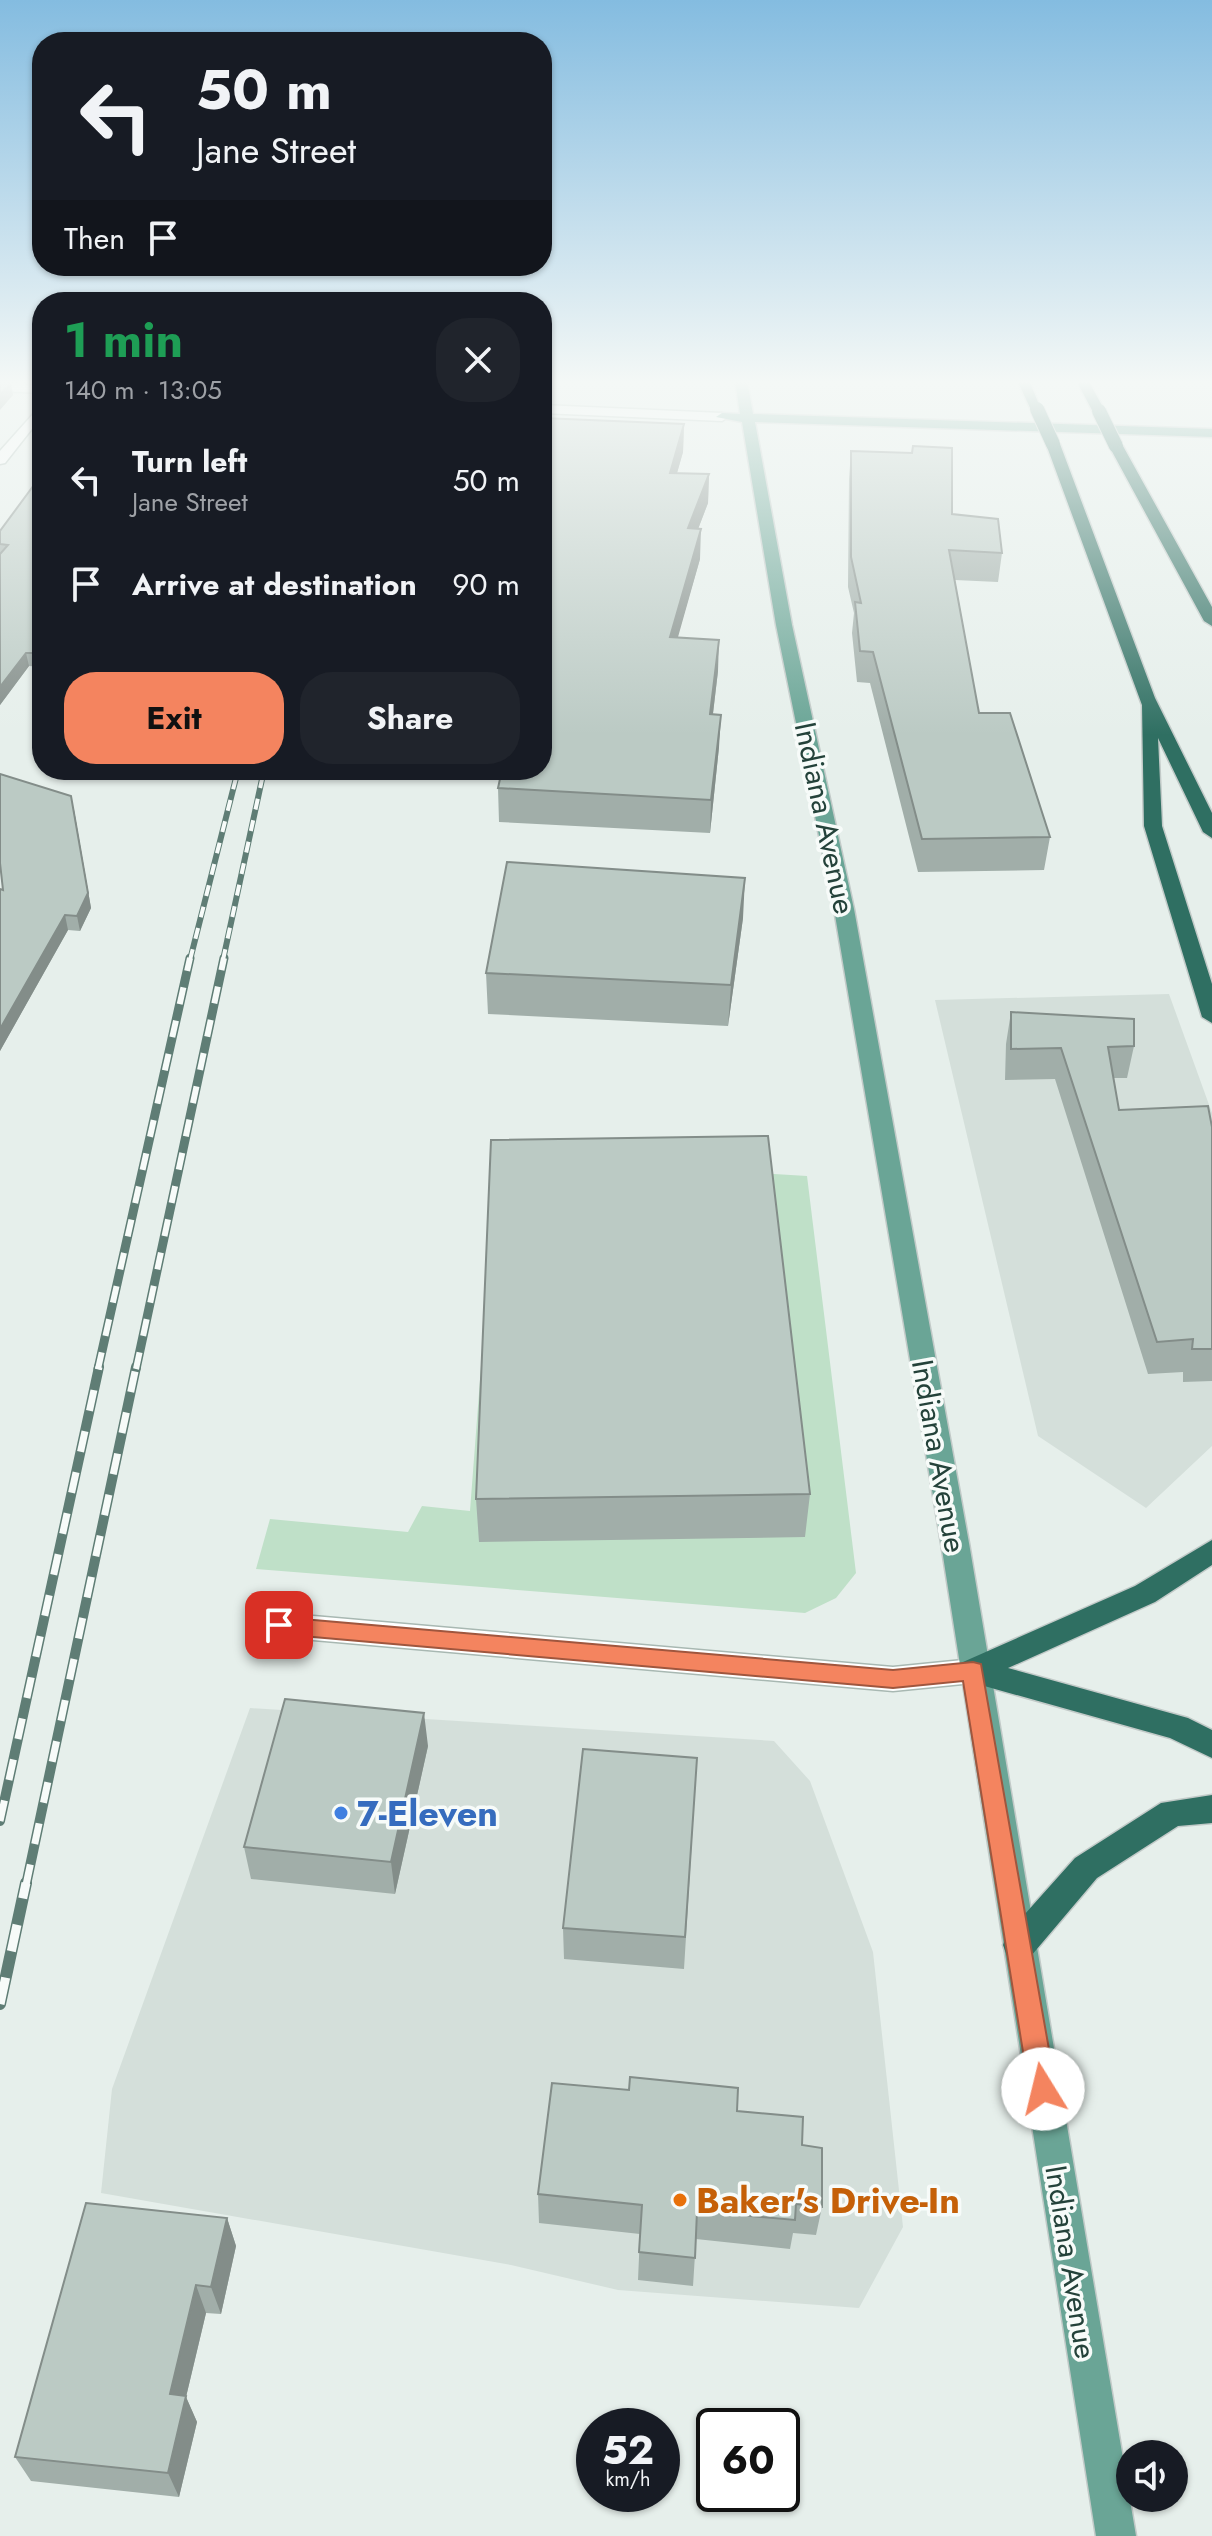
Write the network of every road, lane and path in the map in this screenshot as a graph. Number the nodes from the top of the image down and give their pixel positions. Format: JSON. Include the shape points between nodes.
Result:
{"nodes":[{"id":1,"x":753,"y":498,"type":"edge"},
{"id":2,"x":1073,"y":498,"type":"edge"},
{"id":3,"x":1145,"y":498,"type":"edge"},
{"id":4,"x":1212,"y":621,"type":"edge"},
{"id":5,"x":1147,"y":698,"type":"junction"},
{"id":6,"x":1212,"y":832,"type":"edge"},
{"id":7,"x":1212,"y":1017,"type":"edge"},
{"id":8,"x":1212,"y":1551,"type":"edge"},
{"id":9,"x":279,"y":1625,"type":"dead end"},
{"id":10,"x":973,"y":1671,"type":"junction"},
{"id":11,"x":1212,"y":1745,"type":"edge"},
{"id":12,"x":1212,"y":1809,"type":"edge"},
{"id":13,"x":1019,"y":1945,"type":"junction"},
{"id":14,"x":1116,"y":2536,"type":"edge"}],
"edges":[{"from":1,"to":10,"type":"main road","name":"Indiana Avenue","via":[[844,909]]},
{"from":2,"to":5,"type":"highway","bridge":true},
{"from":3,"to":4,"type":"highway","bridge":true},
{"from":5,"to":6,"type":"highway"},
{"from":5,"to":7,"type":"highway","via":[[1153,826]]},
{"from":8,"to":10,"type":"highway","via":[[1145,1594]]},
{"from":9,"to":10,"type":"street","via":[[893,1679]]},
{"from":10,"to":11,"type":"highway","via":[[1177,1727]]},
{"from":10,"to":13,"type":"main road","name":"Indiana Avenue"},
{"from":12,"to":13,"type":"highway","via":[[1172,1813],[1086,1868]]},
{"from":13,"to":14,"type":"main road","name":"Indiana Avenue"}]}
